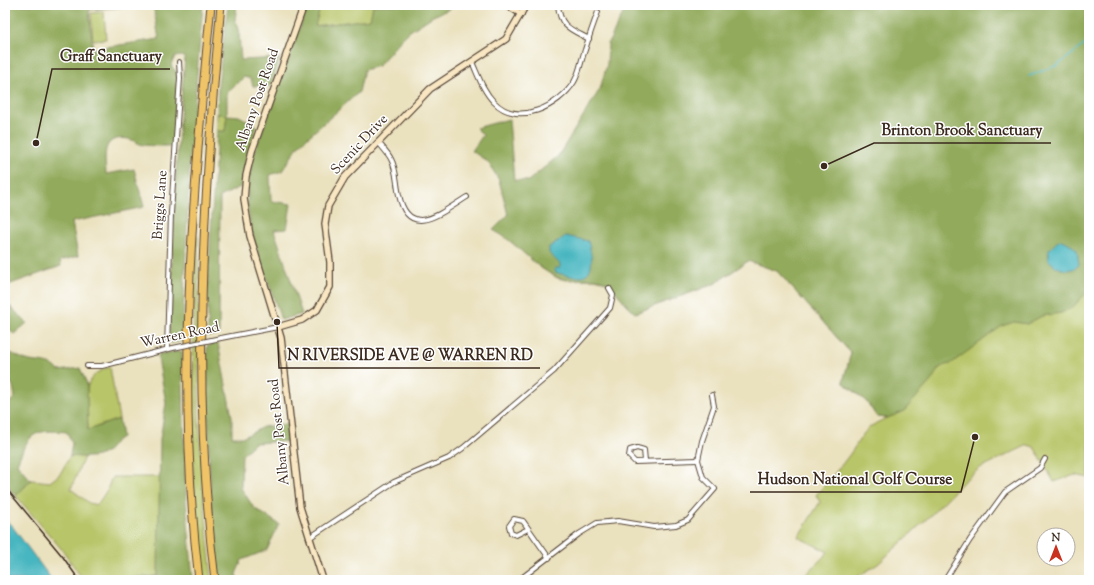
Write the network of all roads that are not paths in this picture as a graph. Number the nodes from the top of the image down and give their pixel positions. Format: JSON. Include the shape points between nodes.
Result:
{"nodes":[{"id":1,"x":211,"y":5,"type":"edge"},
{"id":2,"x":221,"y":5,"type":"edge"},
{"id":3,"x":304,"y":5,"type":"edge"},
{"id":4,"x":507,"y":5,"type":"edge"},
{"id":5,"x":526,"y":5,"type":"edge"},
{"id":6,"x":558,"y":5,"type":"edge"},
{"id":7,"x":598,"y":12,"type":"dead end"},
{"id":8,"x":521,"y":14,"type":"junction"},
{"id":9,"x":589,"y":39,"type":"junction"},
{"id":10,"x":179,"y":62,"type":"dead end"},
{"id":11,"x":472,"y":62,"type":"junction"},
{"id":12,"x":378,"y":142,"type":"junction"},
{"id":13,"x":467,"y":197,"type":"dead end"},
{"id":14,"x":609,"y":288,"type":"dead end"},
{"id":15,"x":278,"y":327,"type":"junction"},
{"id":16,"x":167,"y":349,"type":"junction"},
{"id":17,"x":86,"y":366,"type":"dead end"},
{"id":18,"x":712,"y":395,"type":"dead end"},
{"id":19,"x":1045,"y":459,"type":"dead end"},
{"id":20,"x":698,"y":460,"type":"junction"},
{"id":21,"x":645,"y":461,"type":"dead end"},
{"id":22,"x":528,"y":529,"type":"junction"},
{"id":23,"x":309,"y":538,"type":"junction"},
{"id":24,"x":549,"y":558,"type":"junction"},
{"id":25,"x":199,"y":580,"type":"edge"},
{"id":26,"x":215,"y":580,"type":"edge"},
{"id":27,"x":323,"y":580,"type":"edge"},
{"id":28,"x":519,"y":580,"type":"edge"},
{"id":29,"x":945,"y":580,"type":"edge"}],
"edges":[{"from":1,"to":25,"type":"highway","via":[[193,212],[189,317],[189,449],[193,528]]},
{"from":2,"to":26,"type":"highway","via":[[204,215],[202,312],[204,453]]},
{"from":3,"to":15,"type":"main road","name":"Albany Post Road","via":[[252,151],[244,190],[248,228]]},
{"from":4,"to":8,"type":"main road"},
{"from":5,"to":8,"type":"main road","name":"Scenic Drive"},
{"from":6,"to":9,"type":"street","via":[[561,21],[565,26]]},
{"from":7,"to":9,"type":"street"},
{"from":8,"to":11,"type":"main road","name":"Scenic Drive","via":[[506,39]]},
{"from":9,"to":11,"type":"street","via":[[575,80],[567,92],[548,106],[528,113],[510,111],[494,102]]},
{"from":10,"to":16,"type":"street","name":"Briggs Lane"},
{"from":11,"to":12,"type":"main road","name":"Scenic Drive","via":[[430,89]]},
{"from":12,"to":13,"type":"street","via":[[391,158],[396,170],[403,210],[412,219],[423,220],[436,216]]},
{"from":12,"to":15,"type":"main road","name":"Scenic Drive","via":[[345,177],[328,206],[325,224],[331,279],[324,299],[317,310],[302,320]]},
{"from":14,"to":23,"type":"street","via":[[613,295],[610,308],[554,371],[529,394],[449,458],[394,482]]},
{"from":15,"to":16,"type":"street","name":"Warren Road","bridge":true},
{"from":15,"to":23,"type":"main road","name":"Albany Post Road","via":[[286,371],[299,501]]},
{"from":16,"to":17,"type":"street","name":"Warren Road","via":[[102,366]]},
{"from":18,"to":20,"type":"street","via":[[714,406]]},
{"from":19,"to":29,"type":"street","via":[[1040,468],[1005,492]]},
{"from":20,"to":21,"type":"street"},
{"from":20,"to":24,"type":"street","via":[[703,477],[715,489],[688,520],[676,525],[654,527],[618,521],[597,523]]},
{"from":22,"to":22,"type":"street","via":[[523,521],[518,519],[512,520],[509,526],[511,533],[516,535]]},
{"from":22,"to":24,"type":"street"},
{"from":23,"to":27,"type":"main road","name":"Albany Post Road"},
{"from":24,"to":28,"type":"street"}]}
